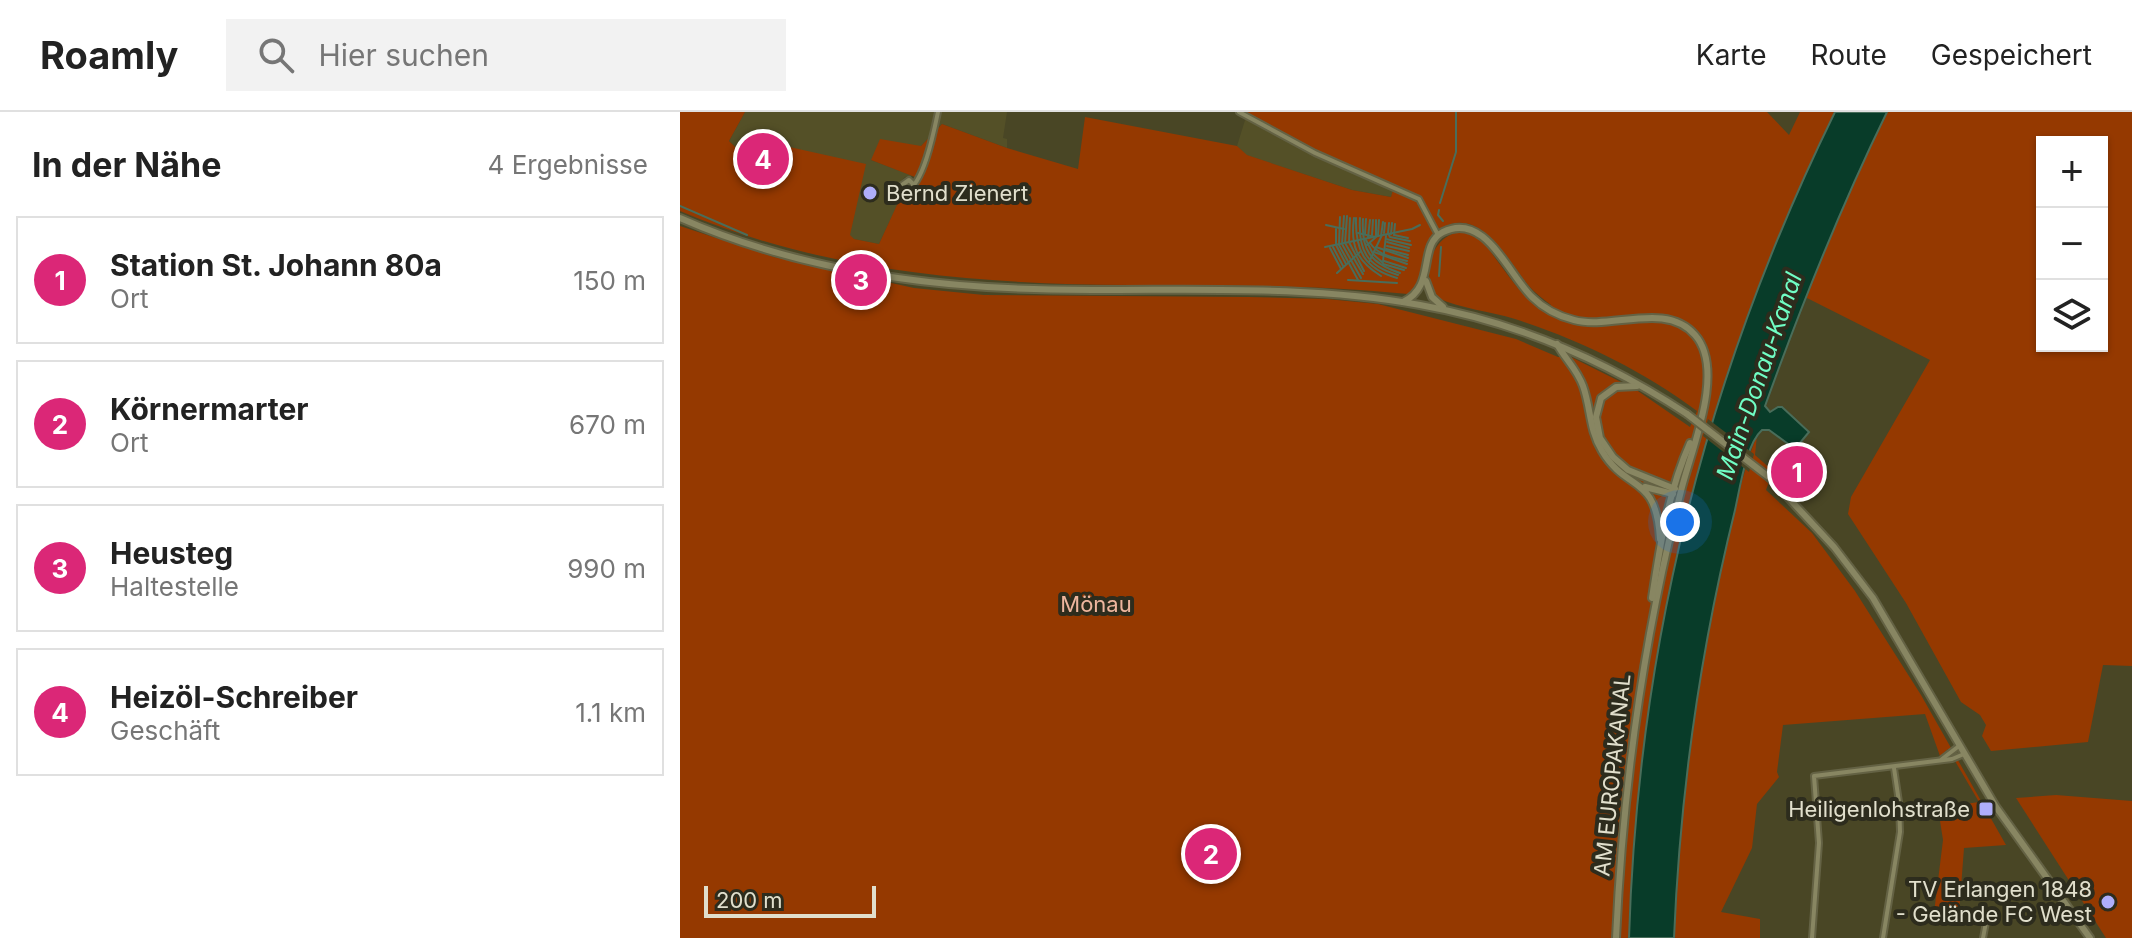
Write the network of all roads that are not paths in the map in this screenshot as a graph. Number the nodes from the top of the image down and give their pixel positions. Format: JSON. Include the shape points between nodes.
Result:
{"nodes":[{"id":1,"x":938,"y":112,"type":"edge"},
{"id":2,"x":1239,"y":112,"type":"edge"},
{"id":3,"x":914,"y":185,"type":"dead end"},
{"id":4,"x":680,"y":218,"type":"edge"},
{"id":5,"x":1438,"y":235,"type":"junction"},
{"id":6,"x":1425,"y":277,"type":"junction"},
{"id":7,"x":1403,"y":302,"type":"junction"},
{"id":8,"x":1448,"y":310,"type":"junction"},
{"id":9,"x":1557,"y":344,"type":"junction"},
{"id":10,"x":1643,"y":386,"type":"junction"},
{"id":11,"x":1642,"y":486,"type":"junction"},
{"id":12,"x":1677,"y":491,"type":"junction"},
{"id":13,"x":1660,"y":539,"type":"junction"},
{"id":14,"x":1651,"y":617,"type":"junction"},
{"id":15,"x":1959,"y":746,"type":"junction"},
{"id":16,"x":1964,"y":754,"type":"junction"},
{"id":17,"x":1941,"y":760,"type":"junction"},
{"id":18,"x":1894,"y":768,"type":"junction"},
{"id":19,"x":1987,"y":917,"type":"dead end"},
{"id":20,"x":1616,"y":938,"type":"edge"},
{"id":21,"x":1812,"y":938,"type":"edge"},
{"id":22,"x":1883,"y":938,"type":"edge"},
{"id":23,"x":1983,"y":938,"type":"edge"},
{"id":24,"x":2090,"y":938,"type":"edge"}],
"edges":[{"from":1,"to":3,"type":"street"},
{"from":2,"to":5,"type":"street","via":[[1419,199]]},
{"from":4,"to":7,"type":"main road","via":[[794,258],[920,280],[1037,289],[1317,293]]},
{"from":5,"to":6,"type":"main road"},
{"from":5,"to":12,"type":"main road","name":"AM EUROPAKANAL","via":[[1462,228],[1478,233],[1530,295],[1563,317],[1597,323],[1658,319],[1688,328],[1704,347],[1709,383]]},
{"from":6,"to":7,"type":"main road","via":[[1416,294]]},
{"from":6,"to":8,"type":"main road","via":[[1432,297]]},
{"from":7,"to":8,"type":"main road"},
{"from":8,"to":9,"type":"main road"},
{"from":9,"to":10,"type":"main road"},
{"from":9,"to":11,"type":"main road","via":[[1580,378],[1594,438],[1604,455]]},
{"from":10,"to":12,"type":"main road","via":[[1607,391],[1597,407],[1598,433],[1623,466]]},
{"from":10,"to":15,"type":"main road","bridge":true,"via":[[1770,478],[1818,528],[1889,623]]},
{"from":11,"to":12,"type":"main road"},
{"from":11,"to":13,"type":"main road","via":[[1659,515]]},
{"from":12,"to":13,"type":"main road","name":"AM EUROPAKANAL"},
{"from":12,"to":14,"type":"main road","name":"AM EUROPAKANAL"},
{"from":13,"to":14,"type":"main road","name":"AM EUROPAKANAL"},
{"from":14,"to":20,"type":"main road","name":"AM EUROPAKANAL","via":[[1625,792]]},
{"from":15,"to":16,"type":"main road"},
{"from":15,"to":17,"type":"street"},
{"from":16,"to":17,"type":"street"},
{"from":16,"to":24,"type":"main road"},
{"from":17,"to":18,"type":"street"},
{"from":18,"to":21,"type":"street","via":[[1814,776],[1819,843]]},
{"from":18,"to":22,"type":"street","via":[[1900,832]]},
{"from":19,"to":23,"type":"street"}]}
